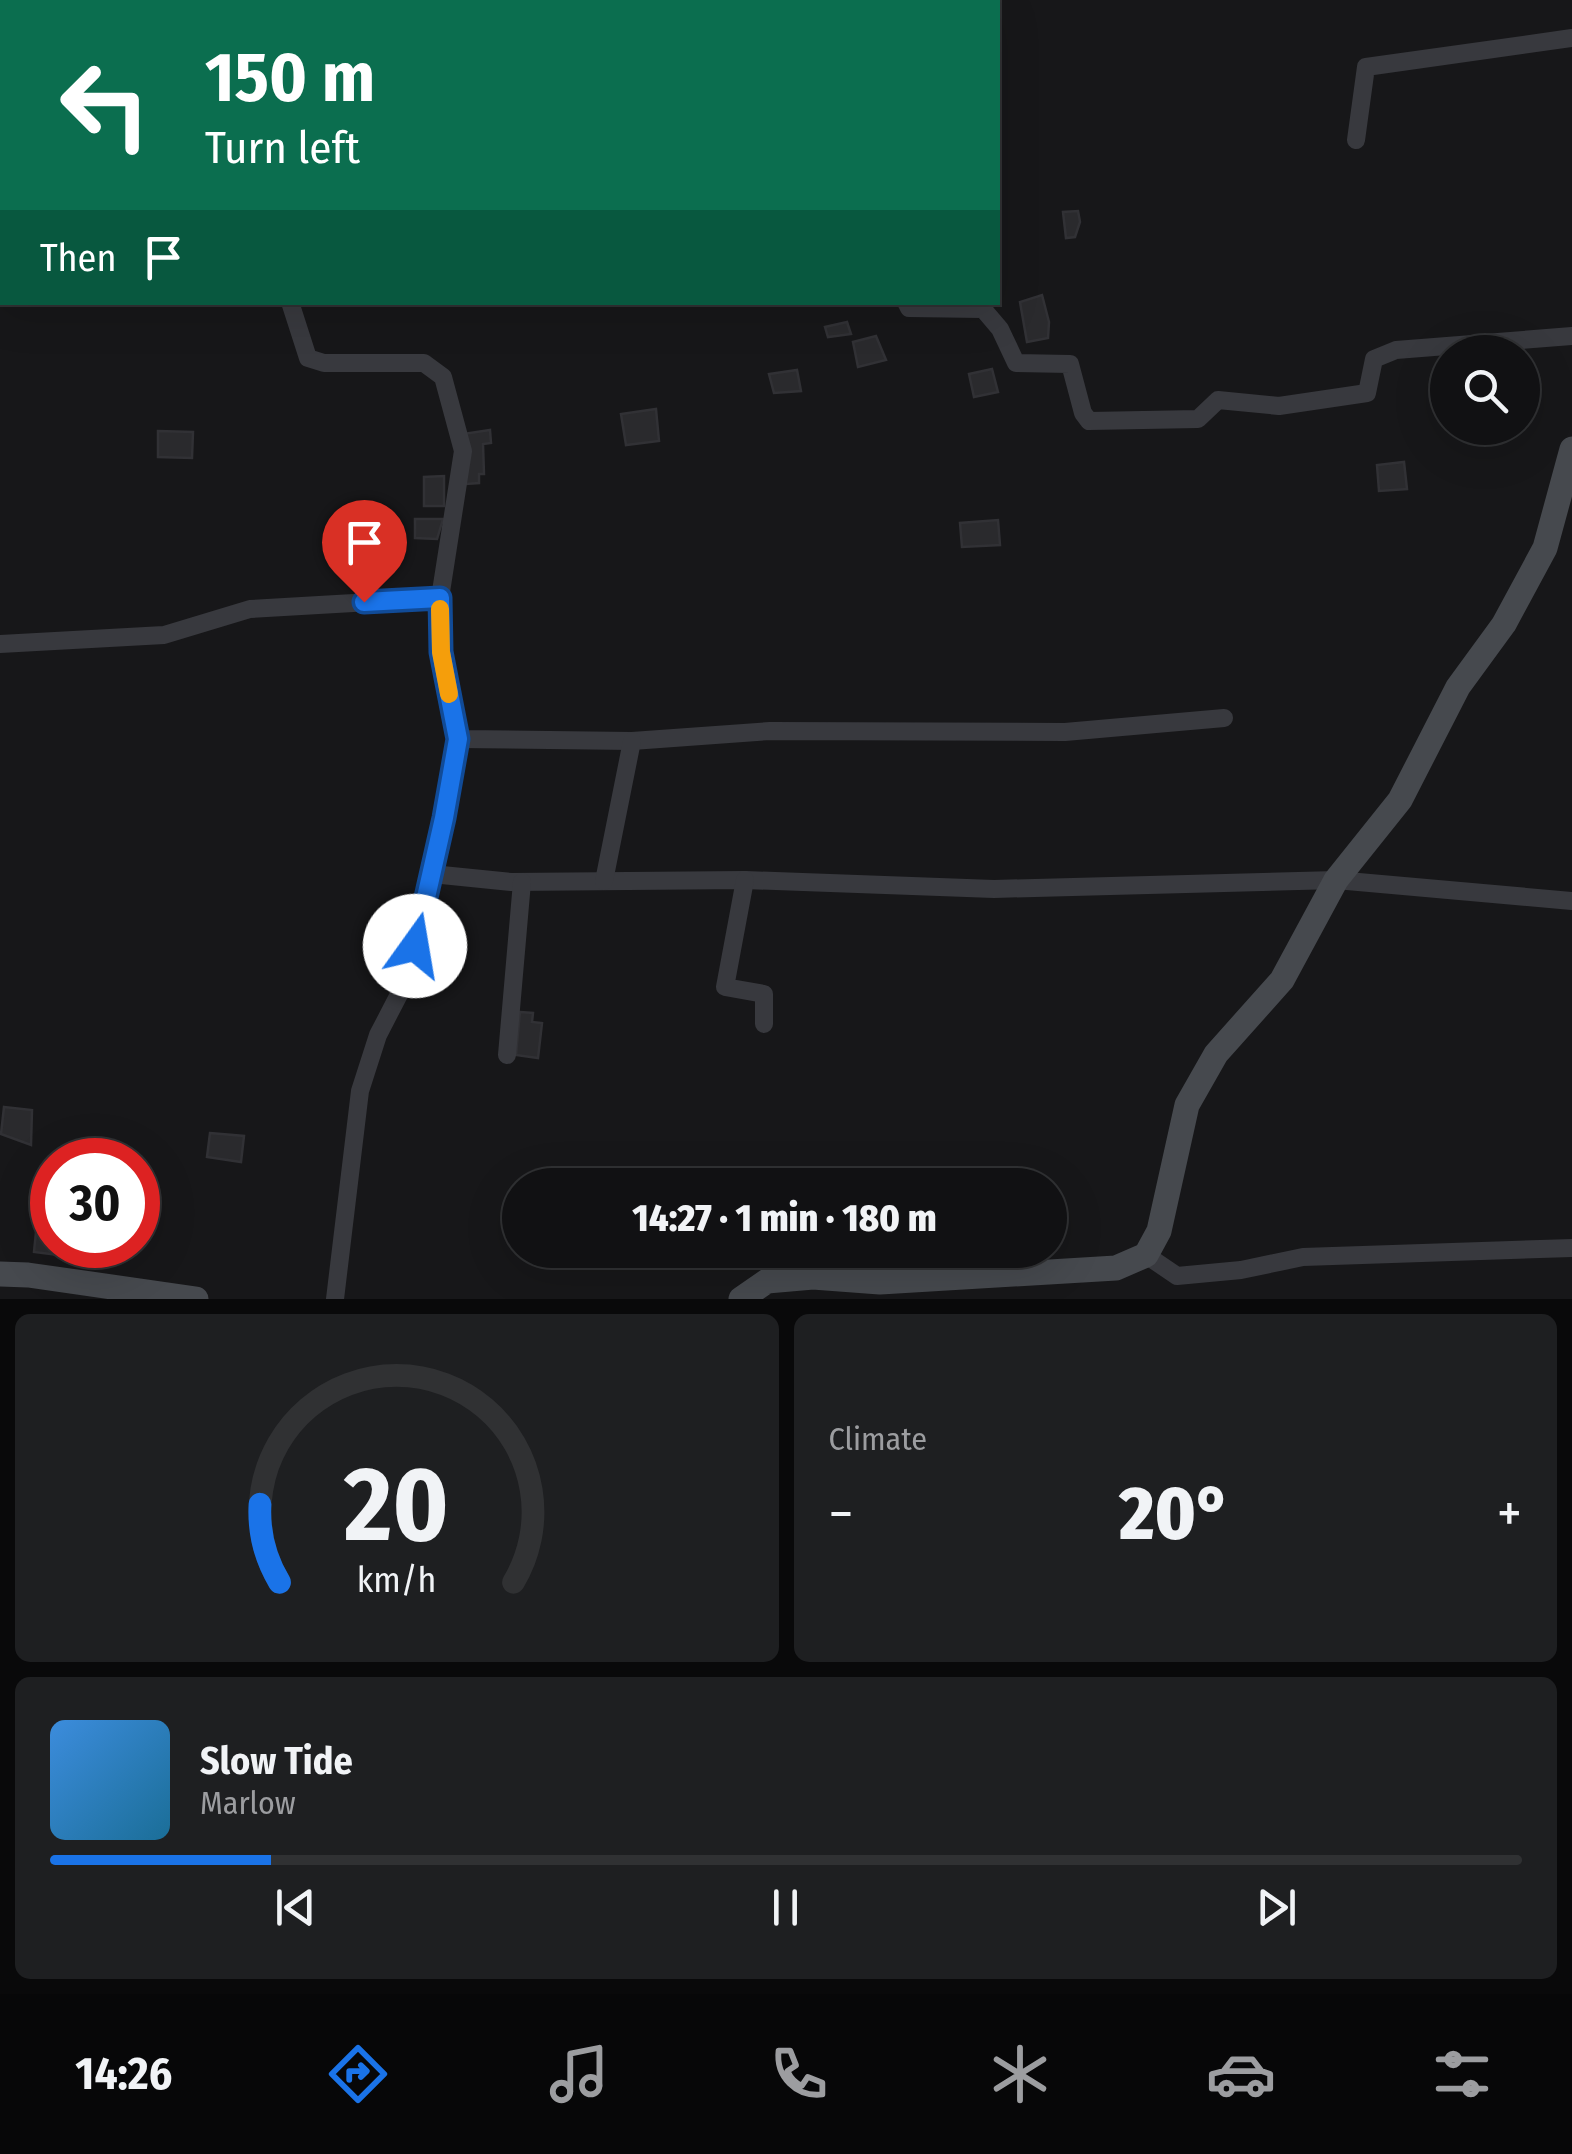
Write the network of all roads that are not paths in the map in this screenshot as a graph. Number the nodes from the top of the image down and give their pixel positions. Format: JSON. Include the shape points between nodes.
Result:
{"nodes":[{"id":1,"x":1572,"y":38,"type":"edge"},
{"id":2,"x":1356,"y":140,"type":"dead end"},
{"id":3,"x":291,"y":305,"type":"edge"},
{"id":4,"x":908,"y":305,"type":"edge"},
{"id":5,"x":1572,"y":336,"type":"edge"},
{"id":6,"x":1572,"y":450,"type":"edge"},
{"id":7,"x":440,"y":598,"type":"junction"},
{"id":8,"x":0,"y":644,"type":"edge"},
{"id":9,"x":1224,"y":718,"type":"dead end"},
{"id":10,"x":458,"y":739,"type":"junction"},
{"id":11,"x":632,"y":741,"type":"junction"},
{"id":12,"x":432,"y":874,"type":"junction"},
{"id":13,"x":745,"y":880,"type":"junction"},
{"id":14,"x":1336,"y":880,"type":"junction"},
{"id":15,"x":604,"y":881,"type":"junction"},
{"id":16,"x":522,"y":882,"type":"junction"},
{"id":17,"x":1572,"y":901,"type":"edge"},
{"id":18,"x":764,"y":1024,"type":"dead end"},
{"id":19,"x":507,"y":1055,"type":"dead end"},
{"id":20,"x":1572,"y":1248,"type":"edge"},
{"id":21,"x":1146,"y":1254,"type":"junction"},
{"id":22,"x":0,"y":1274,"type":"edge"},
{"id":23,"x":196,"y":1299,"type":"edge"},
{"id":24,"x":335,"y":1299,"type":"edge"},
{"id":25,"x":740,"y":1299,"type":"edge"}],
"edges":[{"from":1,"to":2,"type":"street","via":[[1366,67]]},
{"from":3,"to":7,"type":"street","via":[[308,358],[324,364],[424,363],[443,377],[462,452]]},
{"from":4,"to":5,"type":"street","via":[[983,309],[1016,363],[1070,364],[1090,421],[1198,420],[1218,400],[1279,406],[1367,393],[1374,360],[1396,350]]},
{"from":6,"to":14,"type":"street","via":[[1545,548],[1504,624],[1458,688],[1400,800]]},
{"from":7,"to":8,"type":"street","via":[[250,609],[164,634]]},
{"from":7,"to":10,"type":"street","via":[[441,652]]},
{"from":9,"to":11,"type":"street","via":[[1065,732],[770,731]]},
{"from":10,"to":11,"type":"street"},
{"from":10,"to":12,"type":"street"},
{"from":11,"to":15,"type":"street"},
{"from":12,"to":16,"type":"street"},
{"from":12,"to":24,"type":"street","via":[[407,980],[378,1035],[360,1091]]},
{"from":13,"to":14,"type":"street","via":[[994,888]]},
{"from":13,"to":15,"type":"street"},
{"from":13,"to":18,"type":"street","via":[[725,988],[764,994]]},
{"from":14,"to":17,"type":"street"},
{"from":14,"to":21,"type":"street","via":[[1282,980],[1216,1054],[1187,1105],[1159,1231]]},
{"from":15,"to":16,"type":"street"},
{"from":16,"to":19,"type":"street"},
{"from":20,"to":21,"type":"street","via":[[1303,1257],[1177,1276]]},
{"from":21,"to":25,"type":"street","via":[[1116,1268],[880,1282],[767,1281]]},
{"from":22,"to":23,"type":"street"}]}
